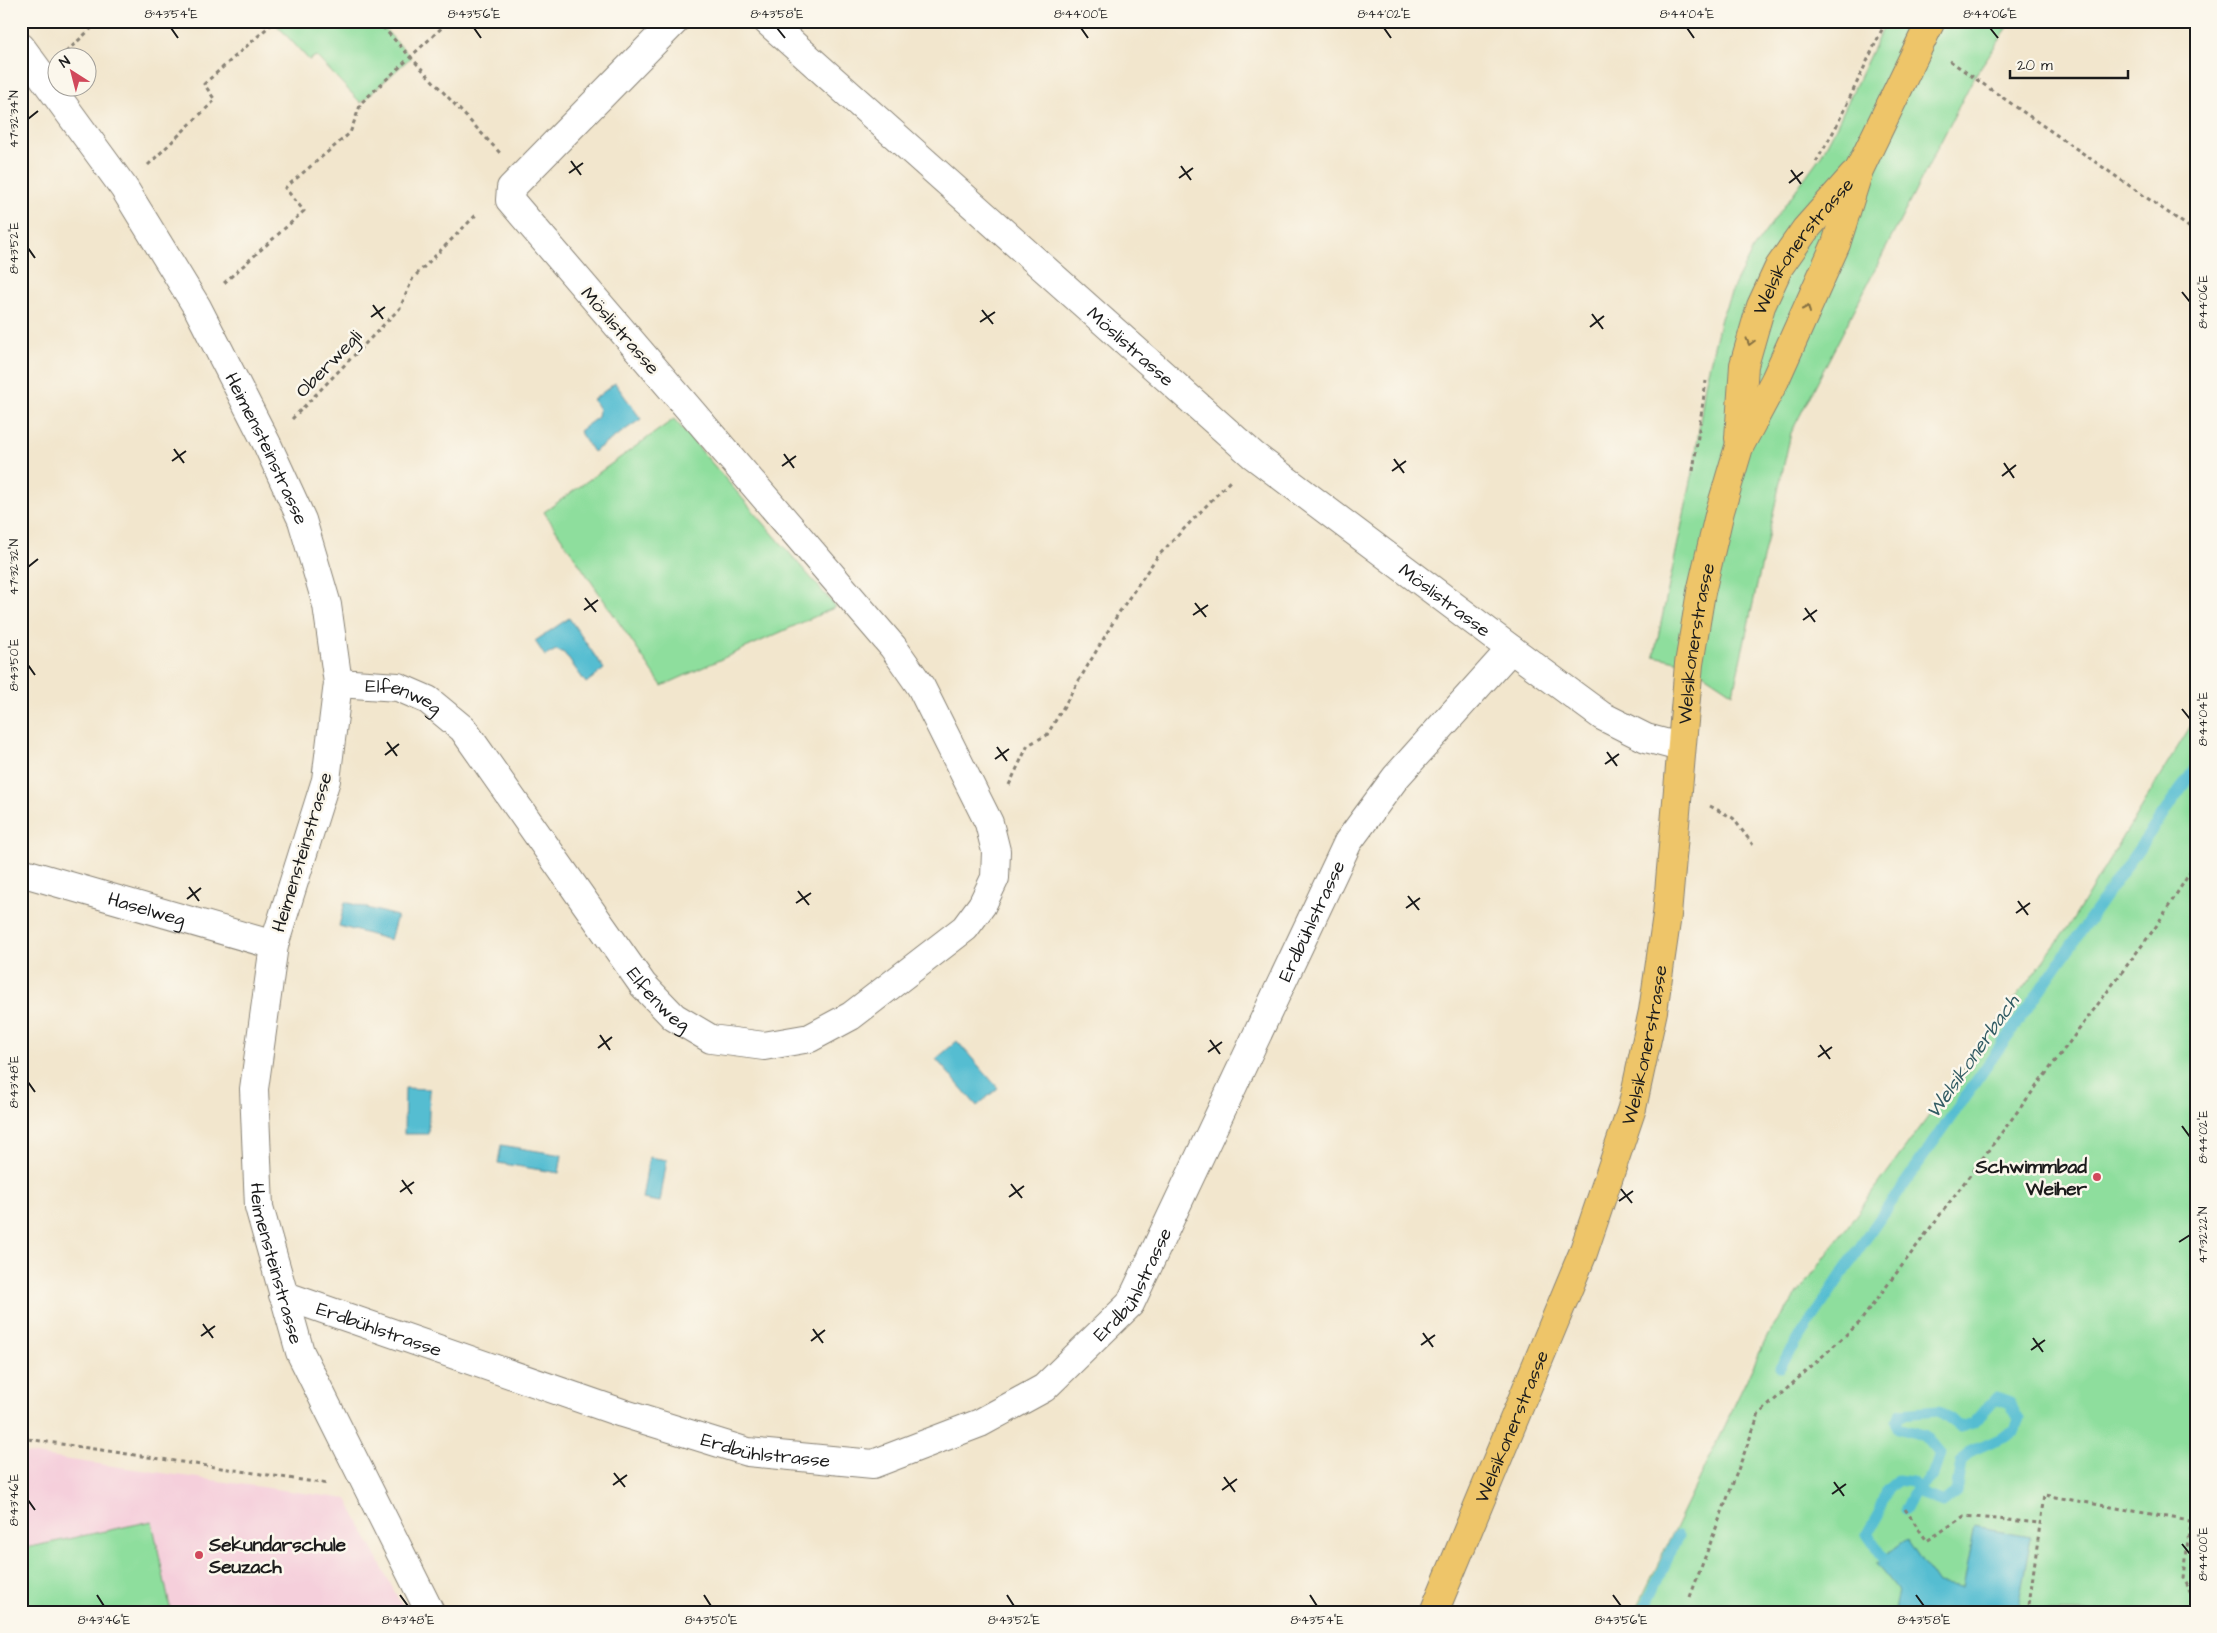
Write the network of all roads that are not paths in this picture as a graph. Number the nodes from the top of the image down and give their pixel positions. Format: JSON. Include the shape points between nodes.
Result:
{"nodes":[{"id":1,"x":675,"y":21,"type":"edge"},
{"id":2,"x":767,"y":21,"type":"edge"},
{"id":3,"x":1926,"y":32,"type":"edge"},
{"id":4,"x":21,"y":47,"type":"edge"},
{"id":5,"x":1859,"y":170,"type":"junction"},
{"id":6,"x":1739,"y":447,"type":"junction"},
{"id":7,"x":1511,"y":649,"type":"junction"},
{"id":8,"x":338,"y":683,"type":"junction"},
{"id":9,"x":1680,"y":747,"type":"junction"},
{"id":10,"x":989,"y":823,"type":"joint"},
{"id":11,"x":21,"y":872,"type":"edge"},
{"id":12,"x":274,"y":945,"type":"junction"},
{"id":13,"x":283,"y":1294,"type":"junction"},
{"id":14,"x":430,"y":1612,"type":"edge"},
{"id":15,"x":1434,"y":1612,"type":"edge"}],
"edges":[{"from":1,"to":10,"type":"street","name":"Möslistrasse","via":[[511,188],[510,200],[894,647],[921,687]]},
{"from":2,"to":7,"type":"street","name":"Möslistrasse","via":[[1252,454]]},
{"from":3,"to":5,"type":"main road","name":"Welsikonerstrasse"},
{"from":4,"to":8,"type":"street","name":"Heimensteinstrasse","via":[[124,188],[197,307],[267,444],[302,520],[322,586]]},
{"from":6,"to":5,"type":"main road","name":"Welsikonerstrasse","one_way":true,"via":[[1775,380],[1836,244]]},
{"from":5,"to":6,"type":"main road","name":"Welsikonerstrasse","one_way":true,"via":[[1805,230],[1779,267],[1760,306],[1744,365]]},
{"from":6,"to":9,"type":"main road","name":"Welsikonerstrasse","via":[[1701,592]]},
{"from":7,"to":9,"type":"street","via":[[1602,716],[1646,738]]},
{"from":7,"to":13,"type":"street","name":"Erdbühlstrasse","via":[[1396,777],[1348,842],[1130,1304],[1044,1388],[980,1423],[873,1464],[748,1452],[622,1413]]},
{"from":8,"to":10,"type":"street","name":"Elfenweg","via":[[398,687],[428,700],[463,729],[643,986],[674,1017],[711,1039],[764,1046],[810,1038],[851,1016],[965,928],[982,905],[995,878],[996,851]]},
{"from":8,"to":12,"type":"street","name":"Heimensteinstrasse","via":[[326,780]]},
{"from":9,"to":15,"type":"main road","name":"Welsikonerstrasse","via":[[1662,944],[1632,1108],[1583,1253]]},
{"from":11,"to":12,"type":"street","name":"Haselweg"},
{"from":12,"to":13,"type":"street","name":"Heimensteinstrasse","via":[[254,1089],[259,1207]]},
{"from":13,"to":14,"type":"street","name":"Heimensteinstrasse","via":[[300,1352]]}]}
